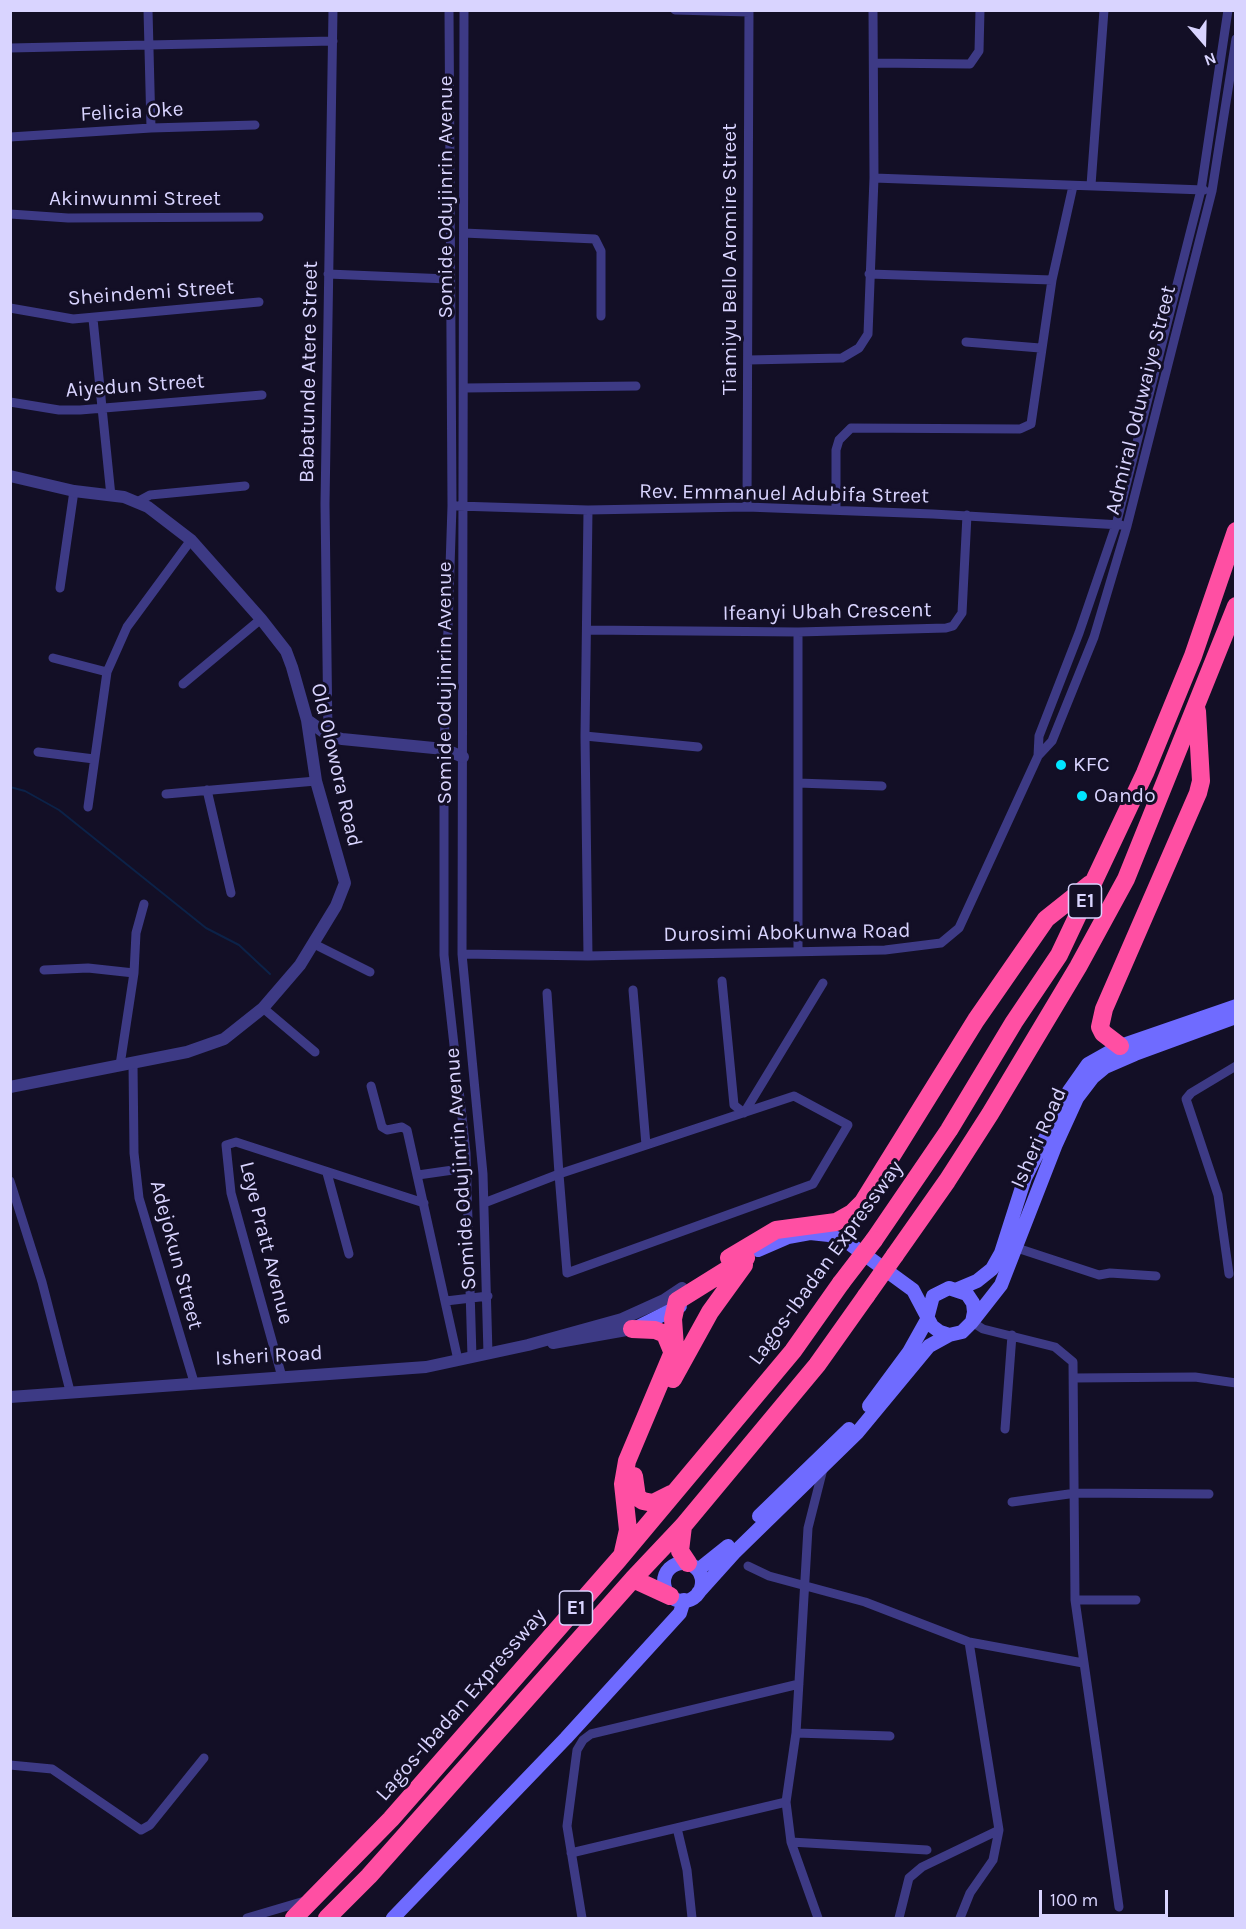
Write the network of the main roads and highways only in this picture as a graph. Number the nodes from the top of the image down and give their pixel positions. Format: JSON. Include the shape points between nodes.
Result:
{"nodes":[{"id":1,"x":1236,"y":531,"type":"edge"},
{"id":2,"x":1236,"y":606,"type":"edge"},
{"id":3,"x":1197,"y":699,"type":"junction"},
{"id":4,"x":1095,"y":879,"type":"junction"},
{"id":5,"x":1236,"y":1006,"type":"edge"},
{"id":6,"x":1236,"y":1017,"type":"edge"},
{"id":7,"x":1120,"y":1046,"type":"junction"},
{"id":8,"x":850,"y":1244,"type":"junction"},
{"id":9,"x":758,"y":1250,"type":"junction"},
{"id":10,"x":737,"y":1262,"type":"junction"},
{"id":11,"x":958,"y":1289,"type":"junction"},
{"id":12,"x":912,"y":1290,"type":"junction"},
{"id":13,"x":941,"y":1291,"type":"junction"},
{"id":14,"x":675,"y":1309,"type":"junction"},
{"id":15,"x":928,"y":1316,"type":"junction"},
{"id":16,"x":972,"y":1322,"type":"junction"},
{"id":17,"x":632,"y":1329,"type":"joint"},
{"id":18,"x":948,"y":1335,"type":"junction"},
{"id":19,"x":672,"y":1353,"type":"junction"},
{"id":20,"x":692,"y":1474,"type":"junction"},
{"id":21,"x":683,"y":1526,"type":"junction"},
{"id":22,"x":619,"y":1559,"type":"junction"},
{"id":23,"x":693,"y":1567,"type":"junction"},
{"id":24,"x":633,"y":1579,"type":"junction"},
{"id":25,"x":698,"y":1593,"type":"junction"},
{"id":26,"x":677,"y":1598,"type":"junction"},
{"id":27,"x":294,"y":1918,"type":"edge"},
{"id":28,"x":327,"y":1918,"type":"edge"},
{"id":29,"x":393,"y":1918,"type":"edge"}],
"edges":[{"from":1,"to":4,"type":"highway","name":"Lagos-Ibadan Expressway","number":"E1","via":[[1193,656],[1145,773]]},
{"from":2,"to":3,"type":"highway","name":"Lagos-Ibadan Expressway","number":"E1"},
{"from":3,"to":7,"type":"highway","via":[[1201,781],[1198,793],[1108,998],[1100,1026]]},
{"from":3,"to":21,"type":"highway","name":"Lagos-Ibadan Expressway","number":"E1","bridge":true,"via":[[1126,879],[1078,967],[947,1181],[818,1365]]},
{"from":4,"to":10,"type":"highway","via":[[1046,919],[852,1214],[836,1222],[776,1230]]},
{"from":4,"to":20,"type":"highway","name":"Lagos-Ibadan Expressway","number":"E1","bridge":true,"via":[[1059,955],[924,1168],[794,1351]]},
{"from":5,"to":7,"type":"main road","name":"Isheri Road"},
{"from":6,"to":16,"type":"main road","name":"Isheri Road","via":[[1135,1054],[1105,1067],[1093,1077],[1077,1098],[1044,1171],[1001,1285]]},
{"from":7,"to":11,"type":"main road","name":"Isheri Road","via":[[1089,1064],[1080,1074],[1025,1178],[1001,1253],[992,1269]]},
{"from":8,"to":9,"type":"main road","name":"Isheri Road","via":[[829,1235],[810,1233],[788,1237]]},
{"from":8,"to":10,"type":"main road","name":"Isheri Road","via":[[805,1239]]},
{"from":8,"to":12,"type":"main road","name":"Isheri Road"},
{"from":9,"to":10,"type":"main road","name":"Isheri Road"},
{"from":9,"to":14,"type":"highway","via":[[677,1301]]},
{"from":10,"to":14,"type":"main road","name":"Isheri Road"},
{"from":10,"to":20,"type":"highway","via":[[663,1399],[636,1465],[633,1481],[637,1497],[653,1503],[661,1500]]},
{"from":11,"to":13,"type":"main road","name":"Isheri Road"},
{"from":11,"to":16,"type":"main road","via":[[973,1303]]},
{"from":12,"to":13,"type":"main road","name":"Isheri Road"},
{"from":12,"to":15,"type":"main road","name":"Isheri Road"},
{"from":13,"to":15,"type":"main road","via":[[933,1296]]},
{"from":14,"to":17,"type":"main road","name":"Isheri Road"},
{"from":14,"to":19,"type":"highway"},
{"from":15,"to":18,"type":"main road","name":"Isheri Road","via":[[940,1332]]},
{"from":15,"to":23,"type":"main road","via":[[909,1352],[863,1414],[717,1558]]},
{"from":16,"to":18,"type":"main road","name":"Isheri Road","via":[[962,1332]]},
{"from":17,"to":19,"type":"highway","via":[[665,1334]]},
{"from":18,"to":25,"type":"main road","via":[[929,1346],[858,1432],[734,1552]]},
{"from":19,"to":22,"type":"highway","via":[[627,1461],[623,1484],[628,1539]]},
{"from":20,"to":22,"type":"highway","name":"Lagos-Ibadan Expressway","number":"E1"},
{"from":21,"to":23,"type":"highway","via":[[680,1551]]},
{"from":21,"to":24,"type":"highway","name":"Lagos-Ibadan Expressway","number":"E1"},
{"from":22,"to":27,"type":"highway","name":"Lagos-Ibadan Expressway","number":"E1","via":[[391,1819]]},
{"from":23,"to":25,"type":"main road","via":[[702,1581]]},
{"from":23,"to":26,"type":"main road","via":[[675,1564],[666,1573],[664,1585]]},
{"from":24,"to":26,"type":"highway"},
{"from":24,"to":28,"type":"highway","name":"Lagos-Ibadan Expressway","number":"E1","via":[[369,1876]]},
{"from":25,"to":26,"type":"main road"},
{"from":26,"to":29,"type":"main road","via":[[680,1613]]}]}
